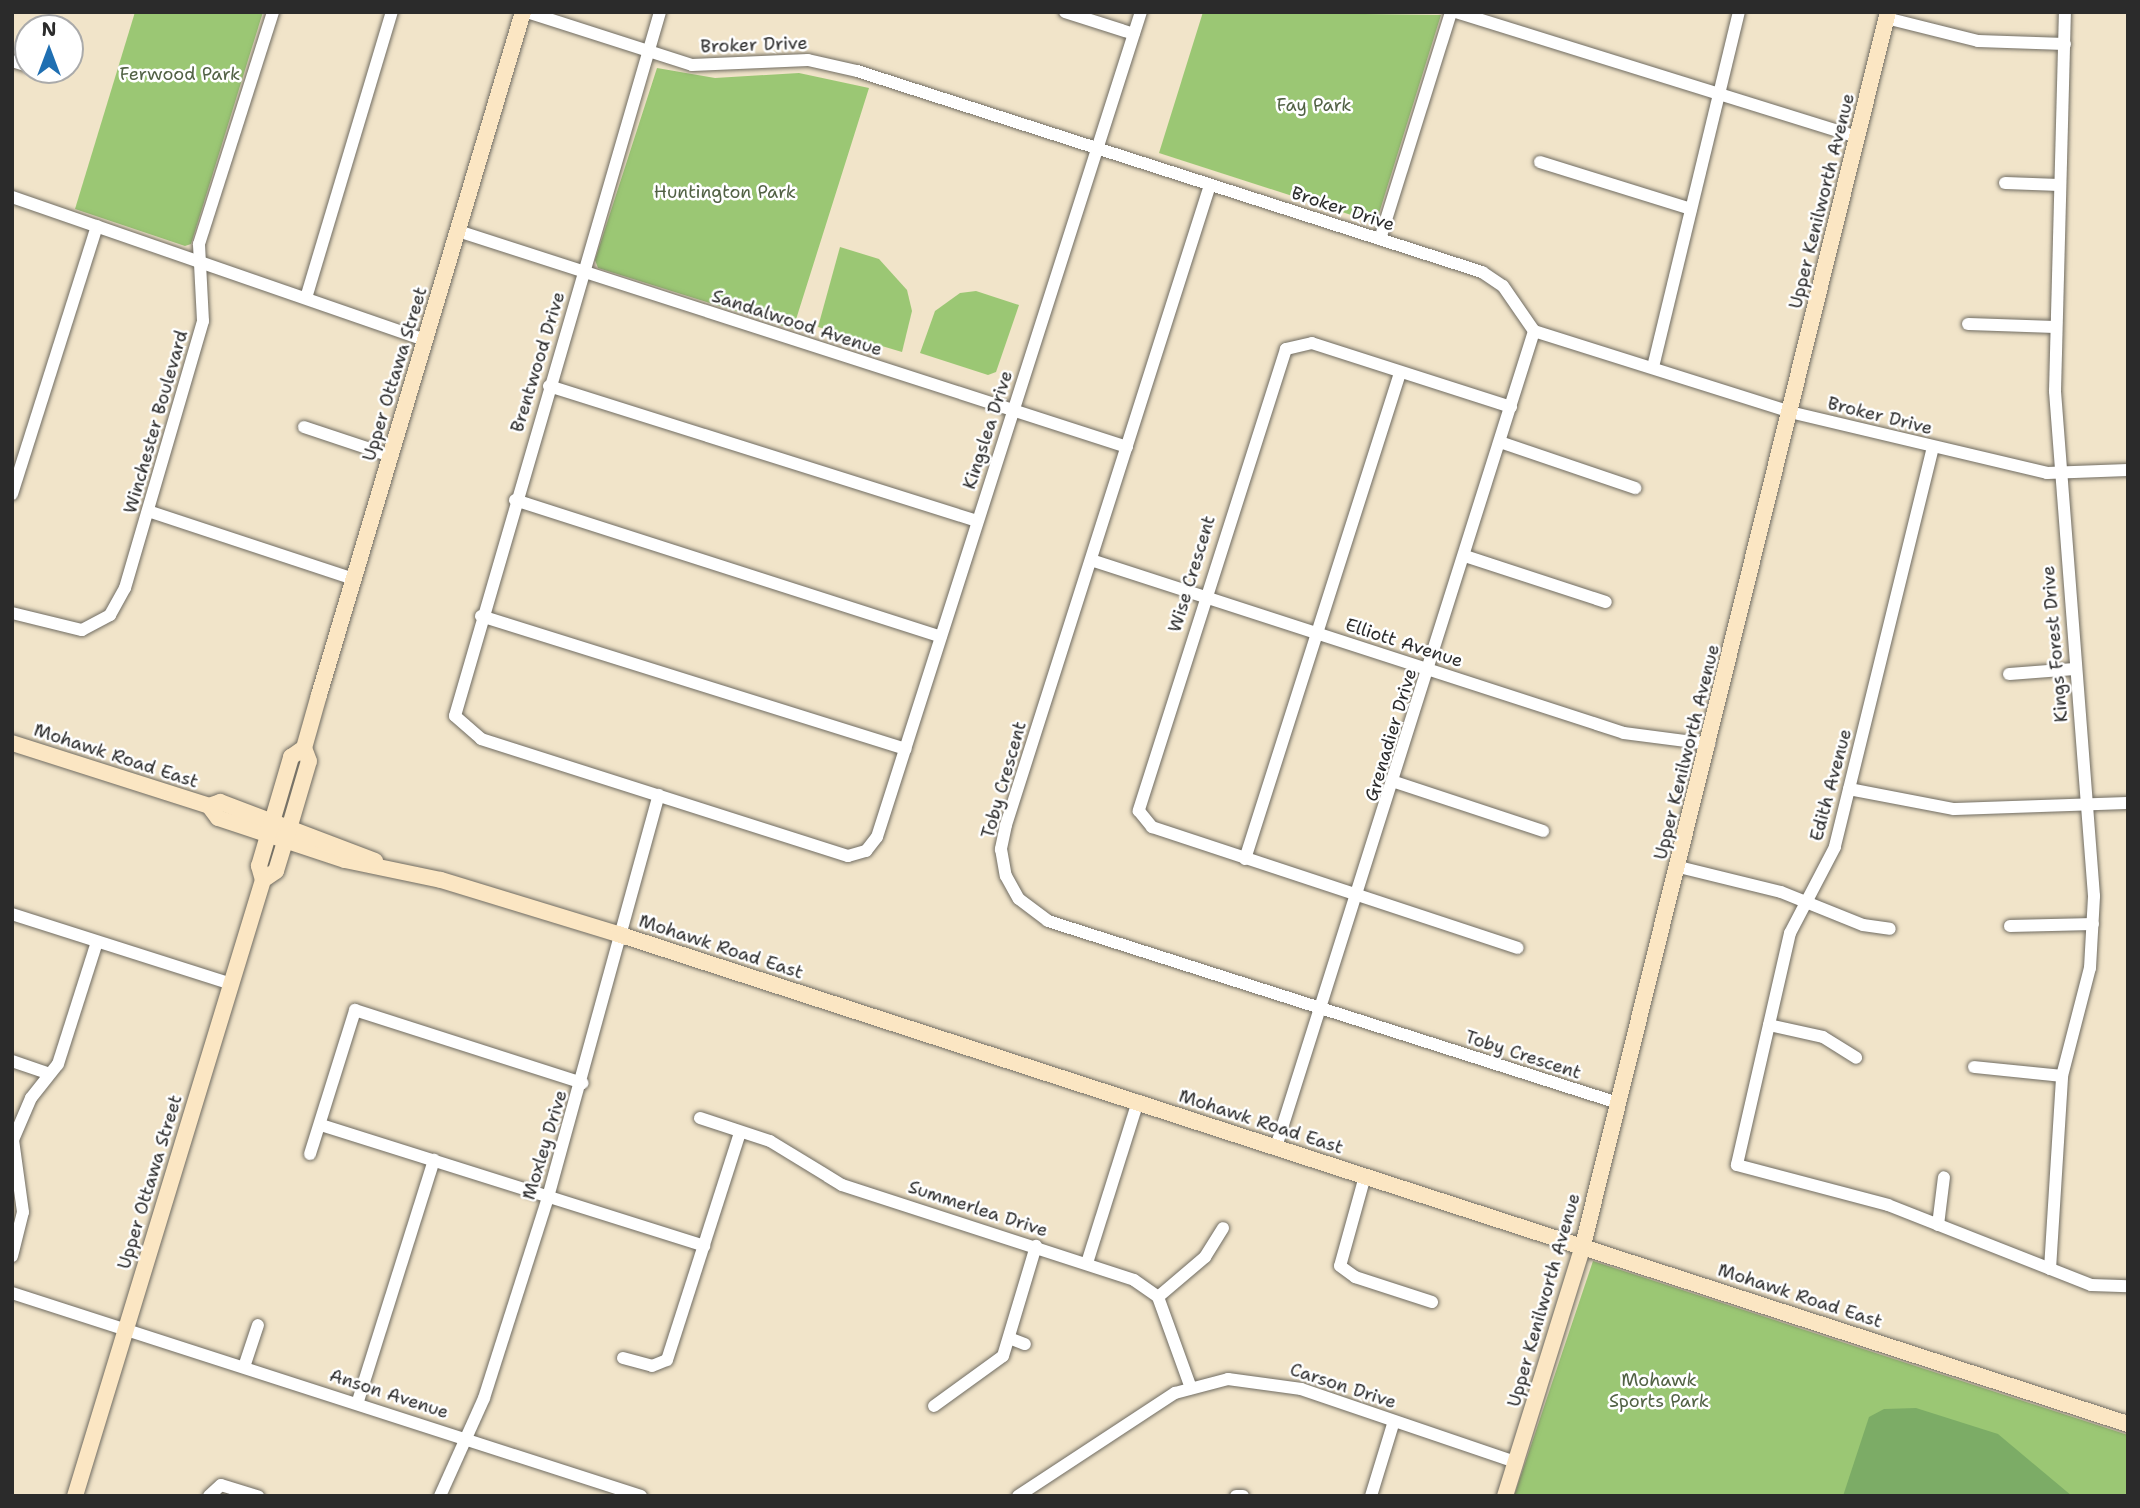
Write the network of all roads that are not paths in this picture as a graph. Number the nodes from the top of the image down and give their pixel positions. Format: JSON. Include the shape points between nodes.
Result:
{"nodes":[{"id":1,"x":273,"y":12,"type":"edge"},
{"id":2,"x":392,"y":12,"type":"edge"},
{"id":3,"x":525,"y":12,"type":"edge"},
{"id":4,"x":660,"y":12,"type":"edge"},
{"id":5,"x":1065,"y":12,"type":"edge"},
{"id":6,"x":1141,"y":12,"type":"edge"},
{"id":7,"x":1454,"y":12,"type":"edge"},
{"id":8,"x":1739,"y":12,"type":"edge"},
{"id":9,"x":2065,"y":12,"type":"edge"},
{"id":10,"x":1887,"y":15,"type":"edge"},
{"id":11,"x":1134,"y":34,"type":"junction"},
{"id":12,"x":2065,"y":44,"type":"junction"},
{"id":13,"x":649,"y":51,"type":"junction"},
{"id":14,"x":1719,"y":94,"type":"junction"},
{"id":15,"x":1858,"y":136,"type":"junction"},
{"id":16,"x":1097,"y":148,"type":"junction"},
{"id":17,"x":1540,"y":162,"type":"dead end"},
{"id":18,"x":2005,"y":183,"type":"dead end"},
{"id":19,"x":1210,"y":185,"type":"junction"},
{"id":20,"x":2060,"y":185,"type":"junction"},
{"id":21,"x":12,"y":197,"type":"edge"},
{"id":22,"x":1691,"y":209,"type":"junction"},
{"id":23,"x":97,"y":226,"type":"junction"},
{"id":24,"x":458,"y":231,"type":"junction"},
{"id":25,"x":1380,"y":239,"type":"junction"},
{"id":26,"x":200,"y":262,"type":"junction"},
{"id":27,"x":582,"y":273,"type":"junction"},
{"id":28,"x":306,"y":299,"type":"junction"},
{"id":29,"x":1968,"y":324,"type":"dead end"},
{"id":30,"x":2056,"y":327,"type":"junction"},
{"id":31,"x":1534,"y":331,"type":"junction"},
{"id":32,"x":425,"y":340,"type":"junction"},
{"id":33,"x":1653,"y":367,"type":"junction"},
{"id":34,"x":1400,"y":373,"type":"junction"},
{"id":35,"x":549,"y":386,"type":"junction"},
{"id":36,"x":1511,"y":407,"type":"junction"},
{"id":37,"x":1013,"y":410,"type":"junction"},
{"id":38,"x":1791,"y":411,"type":"junction"},
{"id":39,"x":304,"y":427,"type":"dead end"},
{"id":40,"x":1500,"y":442,"type":"junction"},
{"id":41,"x":1127,"y":447,"type":"junction"},
{"id":42,"x":1933,"y":447,"type":"junction"},
{"id":43,"x":391,"y":456,"type":"junction"},
{"id":44,"x":2128,"y":470,"type":"edge"},
{"id":45,"x":2059,"y":475,"type":"junction"},
{"id":46,"x":1635,"y":488,"type":"dead end"},
{"id":47,"x":12,"y":494,"type":"edge"},
{"id":48,"x":515,"y":500,"type":"junction"},
{"id":49,"x":148,"y":511,"type":"junction"},
{"id":50,"x":976,"y":521,"type":"junction"},
{"id":51,"x":1465,"y":556,"type":"junction"},
{"id":52,"x":1091,"y":560,"type":"junction"},
{"id":53,"x":354,"y":579,"type":"junction"},
{"id":54,"x":1204,"y":595,"type":"junction"},
{"id":55,"x":1606,"y":602,"type":"dead end"},
{"id":56,"x":12,"y":613,"type":"edge"},
{"id":57,"x":481,"y":615,"type":"junction"},
{"id":58,"x":1318,"y":633,"type":"junction"},
{"id":59,"x":941,"y":637,"type":"junction"},
{"id":60,"x":2075,"y":669,"type":"junction"},
{"id":61,"x":1430,"y":670,"type":"junction"},
{"id":62,"x":2009,"y":674,"type":"dead end"},
{"id":63,"x":12,"y":743,"type":"edge"},
{"id":64,"x":1709,"y":744,"type":"junction"},
{"id":65,"x":304,"y":748,"type":"junction"},
{"id":66,"x":906,"y":749,"type":"junction"},
{"id":67,"x":1395,"y":782,"type":"junction"},
{"id":68,"x":1849,"y":789,"type":"junction"},
{"id":69,"x":659,"y":795,"type":"junction"},
{"id":70,"x":2088,"y":802,"type":"junction"},
{"id":71,"x":2128,"y":803,"type":"edge"},
{"id":72,"x":270,"y":827,"type":"junction"},
{"id":73,"x":1544,"y":831,"type":"dead end"},
{"id":74,"x":288,"y":833,"type":"junction"},
{"id":75,"x":1245,"y":859,"type":"junction"},
{"id":76,"x":1679,"y":867,"type":"junction"},
{"id":77,"x":263,"y":880,"type":"junction"},
{"id":78,"x":1358,"y":896,"type":"junction"},
{"id":79,"x":1805,"y":899,"type":"junction"},
{"id":80,"x":12,"y":914,"type":"edge"},
{"id":81,"x":2093,"y":924,"type":"junction"},
{"id":82,"x":2010,"y":926,"type":"dead end"},
{"id":83,"x":1890,"y":929,"type":"dead end"},
{"id":84,"x":618,"y":934,"type":"junction"},
{"id":85,"x":97,"y":942,"type":"junction"},
{"id":86,"x":1517,"y":948,"type":"dead end"},
{"id":87,"x":232,"y":984,"type":"junction"},
{"id":88,"x":1321,"y":1008,"type":"junction"},
{"id":89,"x":1769,"y":1025,"type":"junction"},
{"id":90,"x":1856,"y":1058,"type":"dead end"},
{"id":91,"x":12,"y":1061,"type":"edge"},
{"id":92,"x":1974,"y":1067,"type":"dead end"},
{"id":93,"x":49,"y":1074,"type":"junction"},
{"id":94,"x":2062,"y":1076,"type":"junction"},
{"id":95,"x":583,"y":1083,"type":"junction"},
{"id":96,"x":1138,"y":1101,"type":"junction"},
{"id":97,"x":1618,"y":1104,"type":"junction"},
{"id":98,"x":700,"y":1118,"type":"dead end"},
{"id":99,"x":321,"y":1125,"type":"junction"},
{"id":100,"x":740,"y":1132,"type":"junction"},
{"id":101,"x":1276,"y":1147,"type":"junction"},
{"id":102,"x":310,"y":1154,"type":"dead end"},
{"id":103,"x":434,"y":1160,"type":"junction"},
{"id":104,"x":1365,"y":1176,"type":"junction"},
{"id":105,"x":1944,"y":1177,"type":"dead end"},
{"id":106,"x":548,"y":1197,"type":"junction"},
{"id":107,"x":1938,"y":1225,"type":"junction"},
{"id":108,"x":1223,"y":1228,"type":"dead end"},
{"id":109,"x":1583,"y":1245,"type":"junction"},
{"id":110,"x":704,"y":1246,"type":"junction"},
{"id":111,"x":1036,"y":1246,"type":"junction"},
{"id":112,"x":12,"y":1256,"type":"edge"},
{"id":113,"x":1087,"y":1263,"type":"junction"},
{"id":114,"x":2050,"y":1269,"type":"junction"},
{"id":115,"x":2128,"y":1286,"type":"edge"},
{"id":116,"x":12,"y":1293,"type":"edge"},
{"id":117,"x":1158,"y":1297,"type":"junction"},
{"id":118,"x":1432,"y":1302,"type":"dead end"},
{"id":119,"x":258,"y":1325,"type":"dead end"},
{"id":120,"x":125,"y":1327,"type":"junction"},
{"id":121,"x":1009,"y":1338,"type":"junction"},
{"id":122,"x":1025,"y":1344,"type":"dead end"},
{"id":123,"x":623,"y":1358,"type":"dead end"},
{"id":124,"x":245,"y":1364,"type":"junction"},
{"id":125,"x":1191,"y":1388,"type":"junction"},
{"id":126,"x":358,"y":1402,"type":"junction"},
{"id":127,"x":934,"y":1406,"type":"dead end"},
{"id":128,"x":1394,"y":1421,"type":"junction"},
{"id":129,"x":2128,"y":1424,"type":"edge"},
{"id":130,"x":467,"y":1438,"type":"junction"},
{"id":131,"x":1516,"y":1462,"type":"junction"},
{"id":132,"x":75,"y":1496,"type":"edge"},
{"id":133,"x":209,"y":1496,"type":"edge"},
{"id":134,"x":258,"y":1496,"type":"edge"},
{"id":135,"x":440,"y":1496,"type":"edge"},
{"id":136,"x":641,"y":1496,"type":"edge"},
{"id":137,"x":1018,"y":1496,"type":"edge"},
{"id":138,"x":1236,"y":1496,"type":"edge"},
{"id":139,"x":1243,"y":1496,"type":"edge"},
{"id":140,"x":1371,"y":1496,"type":"edge"},
{"id":141,"x":1505,"y":1496,"type":"edge"}],
"edges":[{"from":1,"to":26,"type":"street","name":"Winchester Boulevard","via":[[199,244]]},
{"from":2,"to":28,"type":"street"},
{"from":3,"to":13,"type":"street","name":"Broker Drive"},
{"from":3,"to":24,"type":"main road","name":"Upper Ottawa Street"},
{"from":4,"to":13,"type":"street","name":"Brentwood Drive"},
{"from":5,"to":11,"type":"street"},
{"from":6,"to":11,"type":"street","name":"Kingslea Drive"},
{"from":7,"to":14,"type":"street"},
{"from":7,"to":25,"type":"street"},
{"from":8,"to":14,"type":"street"},
{"from":9,"to":12,"type":"street","name":"Kings Forest Drive"},
{"from":10,"to":12,"type":"street","via":[[1978,41]]},
{"from":10,"to":15,"type":"main road","name":"Upper Kenilworth Avenue"},
{"from":11,"to":16,"type":"street","name":"Kingslea Drive"},
{"from":12,"to":20,"type":"street","name":"Kings Forest Drive"},
{"from":13,"to":16,"type":"street","name":"Broker Drive","via":[[707,66],[826,62]]},
{"from":13,"to":27,"type":"street","name":"Brentwood Drive"},
{"from":14,"to":15,"type":"street"},
{"from":14,"to":22,"type":"street"},
{"from":15,"to":38,"type":"main road","name":"Upper Kenilworth Avenue"},
{"from":16,"to":19,"type":"street","name":"Broker Drive"},
{"from":16,"to":37,"type":"street","name":"Kingslea Drive"},
{"from":17,"to":22,"type":"street"},
{"from":18,"to":20,"type":"street"},
{"from":19,"to":25,"type":"street","name":"Broker Drive"},
{"from":19,"to":41,"type":"street","name":"Toby Crescent"},
{"from":20,"to":30,"type":"street","name":"Kings Forest Drive"},
{"from":21,"to":23,"type":"street"},
{"from":22,"to":33,"type":"street"},
{"from":23,"to":26,"type":"street"},
{"from":23,"to":47,"type":"street"},
{"from":24,"to":27,"type":"street","name":"Sandalwood Avenue"},
{"from":24,"to":32,"type":"main road","name":"Upper Ottawa Street"},
{"from":25,"to":31,"type":"street","name":"Broker Drive","via":[[1482,272],[1503,286]]},
{"from":26,"to":28,"type":"street"},
{"from":26,"to":49,"type":"street","name":"Winchester Boulevard","via":[[203,321]]},
{"from":27,"to":35,"type":"street","name":"Brentwood Drive"},
{"from":27,"to":37,"type":"street","name":"Sandalwood Avenue"},
{"from":28,"to":32,"type":"street"},
{"from":29,"to":30,"type":"street"},
{"from":30,"to":45,"type":"street","name":"Kings Forest Drive"},
{"from":31,"to":33,"type":"street","name":"Broker Drive"},
{"from":31,"to":36,"type":"street","name":"Grenadier Drive"},
{"from":32,"to":43,"type":"main road","name":"Upper Ottawa Street"},
{"from":33,"to":38,"type":"street","name":"Broker Drive"},
{"from":34,"to":36,"type":"street","name":"Wise Crescent"},
{"from":34,"to":54,"type":"street","name":"Wise Crescent","via":[[1312,343],[1286,349]]},
{"from":34,"to":58,"type":"street"},
{"from":35,"to":48,"type":"street","name":"Brentwood Drive"},
{"from":35,"to":50,"type":"street"},
{"from":36,"to":40,"type":"street","name":"Grenadier Drive"},
{"from":37,"to":41,"type":"street","name":"Sandalwood Avenue"},
{"from":37,"to":50,"type":"street","name":"Kingslea Drive"},
{"from":38,"to":42,"type":"street","name":"Broker Drive"},
{"from":38,"to":64,"type":"main road","name":"Upper Kenilworth Avenue"},
{"from":39,"to":43,"type":"street"},
{"from":40,"to":46,"type":"street"},
{"from":40,"to":51,"type":"street","name":"Grenadier Drive"},
{"from":41,"to":52,"type":"street","name":"Toby Crescent"},
{"from":42,"to":45,"type":"street","name":"Broker Drive"},
{"from":42,"to":68,"type":"street","name":"Edith Avenue"},
{"from":43,"to":53,"type":"main road","name":"Upper Ottawa Street"},
{"from":44,"to":45,"type":"street","name":"Broker Drive"},
{"from":45,"to":60,"type":"street","name":"Kings Forest Drive"},
{"from":48,"to":57,"type":"street","name":"Brentwood Drive"},
{"from":48,"to":59,"type":"street"},
{"from":49,"to":53,"type":"street"},
{"from":49,"to":56,"type":"street","name":"Winchester Boulevard","via":[[125,588],[97,627],[63,630]]},
{"from":50,"to":59,"type":"street","name":"Kingslea Drive"},
{"from":51,"to":55,"type":"street"},
{"from":51,"to":61,"type":"street","name":"Grenadier Drive"},
{"from":52,"to":54,"type":"street","name":"Elliott Avenue"},
{"from":52,"to":88,"type":"street","name":"Toby Crescent","via":[[1003,837],[1012,888],[1048,921]]},
{"from":53,"to":65,"type":"main road","name":"Upper Ottawa Street"},
{"from":54,"to":58,"type":"street","name":"Elliott Avenue"},
{"from":54,"to":75,"type":"street","name":"Wise Crescent","via":[[1139,811],[1152,827]]},
{"from":57,"to":66,"type":"street"},
{"from":57,"to":69,"type":"street","name":"Brentwood Drive","via":[[455,703],[458,723],[481,739]]},
{"from":58,"to":61,"type":"street","name":"Elliott Avenue"},
{"from":58,"to":75,"type":"street"},
{"from":59,"to":66,"type":"street","name":"Kingslea Drive"},
{"from":60,"to":62,"type":"street"},
{"from":60,"to":70,"type":"street","name":"Kings Forest Drive"},
{"from":61,"to":64,"type":"street","name":"Elliott Avenue","via":[[1624,733]]},
{"from":61,"to":67,"type":"street","name":"Grenadier Drive"},
{"from":63,"to":72,"type":"main road","name":"Mohawk Road East","via":[[209,806],[220,802]]},
{"from":64,"to":76,"type":"main road","name":"Upper Kenilworth Avenue"},
{"from":65,"to":72,"type":"main road","name":"Upper Ottawa Street","via":[[291,757]]},
{"from":65,"to":74,"type":"main road","name":"Upper Ottawa Street","via":[[309,761]]},
{"from":66,"to":69,"type":"street","name":"Kingslea Drive","via":[[877,837],[862,854],[836,854]]},
{"from":67,"to":73,"type":"street"},
{"from":67,"to":78,"type":"street","name":"Grenadier Drive"},
{"from":68,"to":70,"type":"street","via":[[1954,809]]},
{"from":68,"to":79,"type":"street","name":"Edith Avenue","via":[[1835,847]]},
{"from":69,"to":84,"type":"street","name":"Moxley Drive"},
{"from":70,"to":71,"type":"street"},
{"from":70,"to":81,"type":"street","name":"Kings Forest Drive"},
{"from":72,"to":74,"type":"main road","name":"Mohawk Road East"},
{"from":72,"to":77,"type":"main road","name":"Upper Ottawa Street","via":[[259,866]]},
{"from":74,"to":77,"type":"main road","name":"Upper Ottawa Street","via":[[276,871]]},
{"from":74,"to":84,"type":"main road","name":"Mohawk Road East","via":[[345,860],[380,864]]},
{"from":75,"to":78,"type":"street","name":"Wise Crescent"},
{"from":76,"to":79,"type":"street"},
{"from":76,"to":97,"type":"main road","name":"Upper Kenilworth Avenue"},
{"from":77,"to":87,"type":"main road","name":"Upper Ottawa Street"},
{"from":78,"to":86,"type":"street","name":"Wise Crescent"},
{"from":78,"to":88,"type":"street","name":"Grenadier Drive"},
{"from":79,"to":83,"type":"street","via":[[1863,925]]},
{"from":79,"to":89,"type":"street","name":"Edith Avenue","via":[[1790,933]]},
{"from":80,"to":85,"type":"street"},
{"from":81,"to":82,"type":"street"},
{"from":81,"to":94,"type":"street","name":"Kings Forest Drive","via":[[2090,968]]},
{"from":84,"to":95,"type":"street","name":"Moxley Drive"},
{"from":84,"to":96,"type":"main road","name":"Mohawk Road East"},
{"from":85,"to":87,"type":"street"},
{"from":85,"to":93,"type":"street"},
{"from":87,"to":120,"type":"main road","name":"Upper Ottawa Street"},
{"from":88,"to":97,"type":"street","name":"Toby Crescent"},
{"from":88,"to":101,"type":"street","name":"Grenadier Drive"},
{"from":89,"to":90,"type":"street","via":[[1824,1037]]},
{"from":89,"to":107,"type":"street","name":"Edith Avenue","via":[[1737,1165]]},
{"from":91,"to":93,"type":"street"},
{"from":92,"to":94,"type":"street"},
{"from":93,"to":112,"type":"street","via":[[13,1140],[23,1212]]},
{"from":94,"to":114,"type":"street","name":"Kings Forest Drive"},
{"from":95,"to":99,"type":"street","via":[[355,1010]]},
{"from":95,"to":106,"type":"street","name":"Moxley Drive"},
{"from":96,"to":101,"type":"main road","name":"Mohawk Road East"},
{"from":96,"to":113,"type":"street"},
{"from":97,"to":109,"type":"main road","name":"Upper Kenilworth Avenue"},
{"from":98,"to":100,"type":"street","name":"Summerlea Drive"},
{"from":99,"to":102,"type":"street"},
{"from":99,"to":103,"type":"street"},
{"from":100,"to":110,"type":"street"},
{"from":100,"to":111,"type":"street","name":"Summerlea Drive","via":[[770,1141],[842,1185]]},
{"from":101,"to":104,"type":"main road","name":"Mohawk Road East"},
{"from":103,"to":106,"type":"street"},
{"from":103,"to":126,"type":"street"},
{"from":104,"to":109,"type":"main road","name":"Mohawk Road East"},
{"from":104,"to":118,"type":"street","via":[[1340,1266],[1355,1277]]},
{"from":105,"to":107,"type":"street"},
{"from":106,"to":110,"type":"street"},
{"from":106,"to":130,"type":"street","name":"Moxley Drive"},
{"from":107,"to":114,"type":"street"},
{"from":108,"to":117,"type":"street","via":[[1205,1257]]},
{"from":109,"to":129,"type":"main road","name":"Mohawk Road East"},
{"from":109,"to":131,"type":"main road","name":"Upper Kenilworth Avenue"},
{"from":110,"to":123,"type":"street","via":[[667,1360],[652,1366]]},
{"from":111,"to":113,"type":"street","name":"Summerlea Drive"},
{"from":111,"to":121,"type":"street"},
{"from":113,"to":117,"type":"street","name":"Summerlea Drive","via":[[1134,1280]]},
{"from":114,"to":115,"type":"street","via":[[2091,1285]]},
{"from":116,"to":120,"type":"street","name":"Anson Avenue"},
{"from":117,"to":125,"type":"street"},
{"from":119,"to":124,"type":"street"},
{"from":120,"to":124,"type":"street","name":"Anson Avenue"},
{"from":120,"to":132,"type":"main road","name":"Upper Ottawa Street"},
{"from":121,"to":122,"type":"street"},
{"from":121,"to":127,"type":"street","via":[[998,1362]]},
{"from":124,"to":126,"type":"street","name":"Anson Avenue"},
{"from":125,"to":128,"type":"street","name":"Carson Drive","via":[[1228,1379],[1276,1383]]},
{"from":125,"to":137,"type":"street","name":"Carson Drive","via":[[1140,1413]]},
{"from":126,"to":130,"type":"street","name":"Anson Avenue"},
{"from":128,"to":131,"type":"street","name":"Carson Drive"},
{"from":128,"to":140,"type":"street"},
{"from":130,"to":135,"type":"street","name":"Moxley Drive"},
{"from":130,"to":136,"type":"street","name":"Anson Avenue"},
{"from":131,"to":141,"type":"main road","name":"Upper Kenilworth Avenue"},
{"from":133,"to":134,"type":"street","via":[[221,1485]]},
{"from":138,"to":139,"type":"street"}]}
